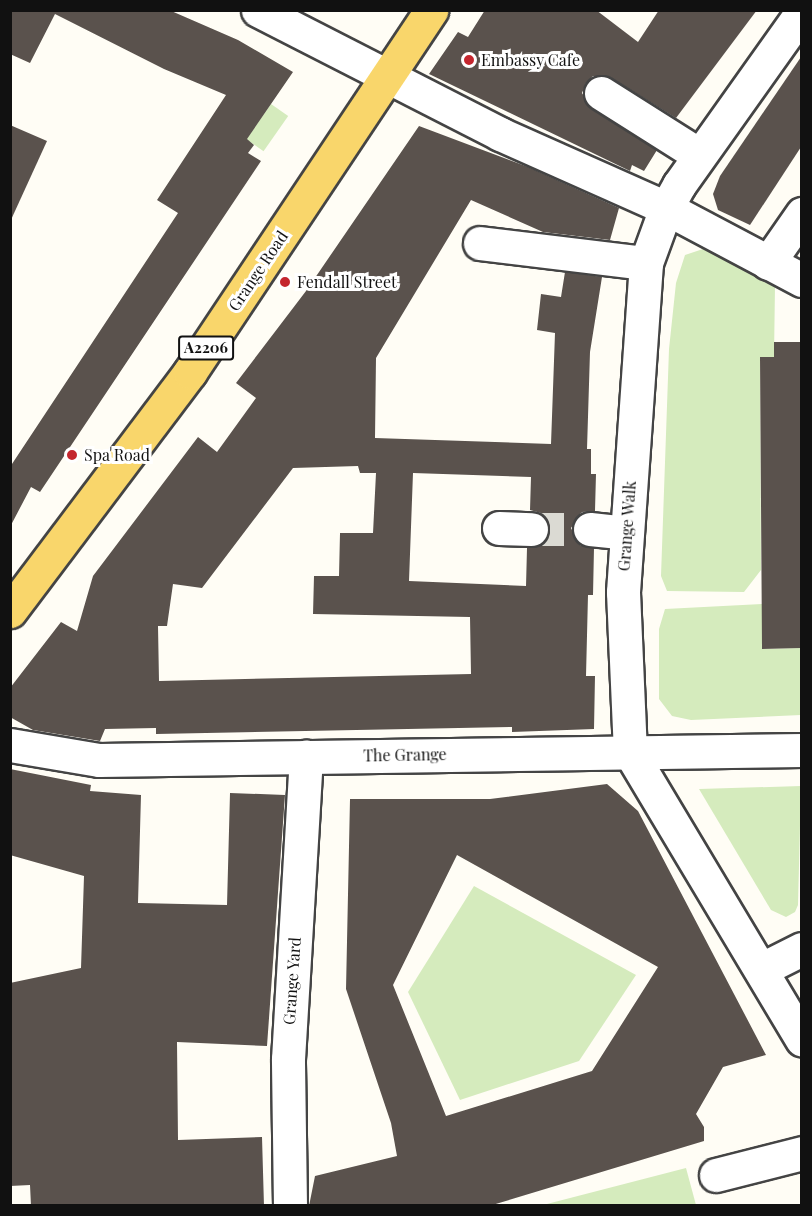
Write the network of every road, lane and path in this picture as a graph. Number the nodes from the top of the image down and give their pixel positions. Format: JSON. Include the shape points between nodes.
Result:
{"nodes":[{"id":1,"x":258,"y":10,"type":"edge"},
{"id":2,"x":431,"y":10,"type":"edge"},
{"id":3,"x":801,"y":12,"type":"edge"},
{"id":4,"x":389,"y":74,"type":"junction"},
{"id":5,"x":601,"y":93,"type":"dead end"},
{"id":6,"x":699,"y":155,"type":"junction"},
{"id":7,"x":666,"y":208,"type":"junction"},
{"id":8,"x":801,"y":214,"type":"edge"},
{"id":9,"x":480,"y":243,"type":"dead end"},
{"id":10,"x":646,"y":262,"type":"junction"},
{"id":11,"x":768,"y":263,"type":"junction"},
{"id":12,"x":801,"y":280,"type":"edge"},
{"id":13,"x":499,"y":528,"type":"dead end"},
{"id":14,"x":531,"y":529,"type":"tunnel mouth"},
{"id":15,"x":590,"y":529,"type":"tunnel mouth"},
{"id":16,"x":627,"y":533,"type":"junction"},
{"id":17,"x":15,"y":597,"type":"edge"},
{"id":18,"x":10,"y":745,"type":"edge"},
{"id":19,"x":801,"y":750,"type":"edge"},
{"id":20,"x":630,"y":752,"type":"junction"},
{"id":21,"x":306,"y":757,"type":"junction"},
{"id":22,"x":801,"y":949,"type":"edge"},
{"id":23,"x":762,"y":969,"type":"junction"},
{"id":24,"x":801,"y":1039,"type":"edge"},
{"id":25,"x":801,"y":1153,"type":"edge"},
{"id":26,"x":716,"y":1175,"type":"dead end"},
{"id":27,"x":290,"y":1206,"type":"edge"}],
"edges":[{"from":1,"to":4,"type":"street"},
{"from":2,"to":4,"type":"main road","name":"Grange Road","number":"A2206"},
{"from":3,"to":6,"type":"street","name":"Grange Walk"},
{"from":4,"to":7,"type":"street","via":[[500,134]]},
{"from":4,"to":17,"type":"main road","name":"Grange Road","number":"A2206","via":[[190,372]]},
{"from":5,"to":6,"type":"street"},
{"from":6,"to":7,"type":"street","name":"Grange Walk"},
{"from":7,"to":10,"type":"street","name":"Grange Walk"},
{"from":7,"to":11,"type":"street"},
{"from":8,"to":11,"type":"street"},
{"from":9,"to":10,"type":"street"},
{"from":10,"to":16,"type":"street","name":"Grange Walk"},
{"from":11,"to":12,"type":"street"},
{"from":13,"to":14,"type":"street"},
{"from":15,"to":16,"type":"street"},
{"from":16,"to":20,"type":"street","name":"Grange Walk","via":[[623,650]]},
{"from":18,"to":21,"type":"street","name":"The Grange","via":[[99,760]]},
{"from":19,"to":20,"type":"street","name":"The Grange"},
{"from":20,"to":21,"type":"street","name":"The Grange"},
{"from":20,"to":23,"type":"street","name":"Grange Walk"},
{"from":21,"to":27,"type":"street","name":"Grange Yard","via":[[288,1059],[293,1173]]},
{"from":22,"to":23,"type":"street"},
{"from":23,"to":24,"type":"street","name":"Grange Walk"},
{"from":25,"to":26,"type":"street"}]}
